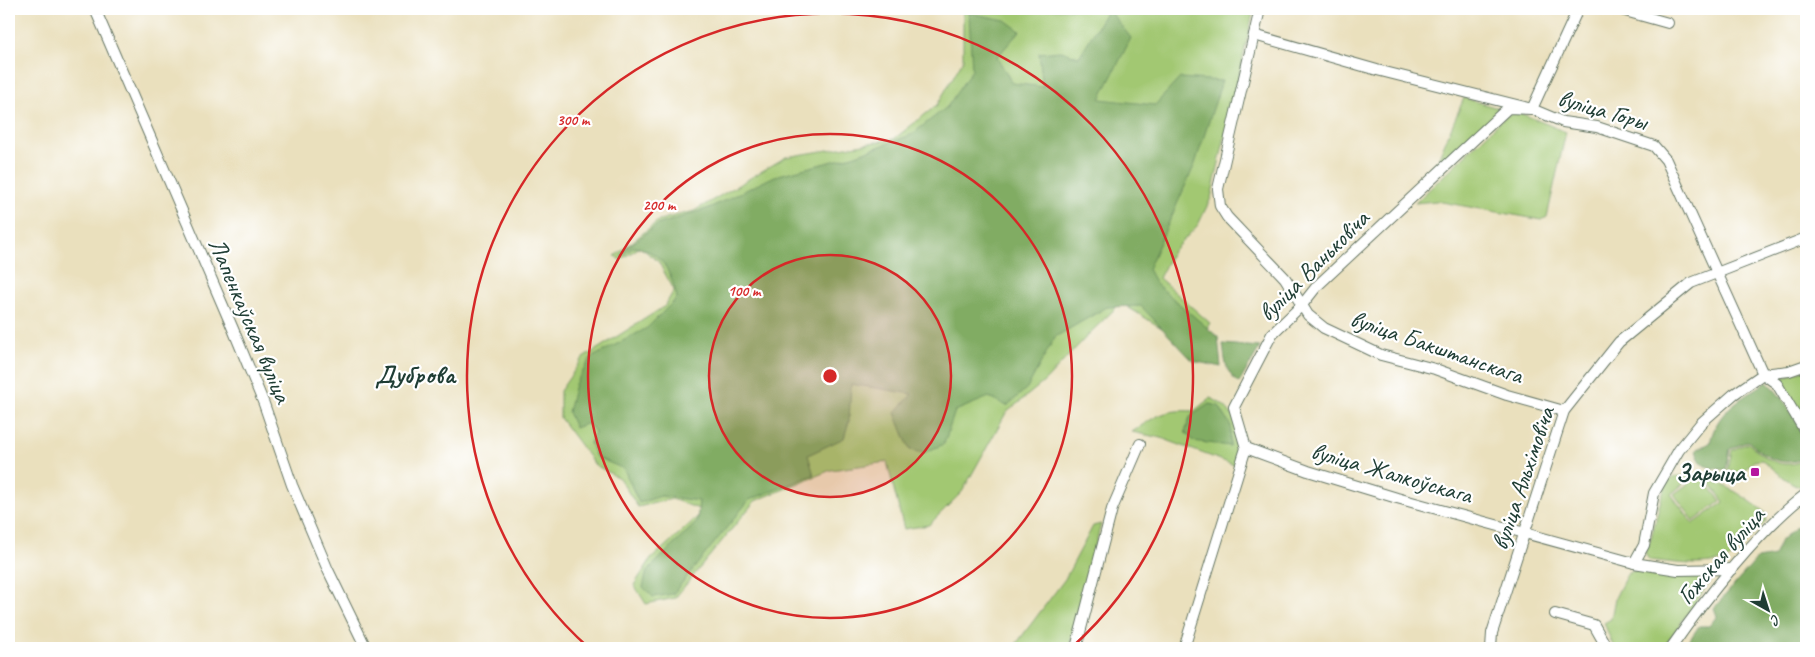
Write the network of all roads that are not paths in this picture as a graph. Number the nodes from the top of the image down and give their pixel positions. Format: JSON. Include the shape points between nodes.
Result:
{"nodes":[{"id":1,"x":95,"y":9,"type":"edge"},
{"id":2,"x":1260,"y":9,"type":"edge"},
{"id":3,"x":1578,"y":9,"type":"edge"},
{"id":4,"x":1618,"y":9,"type":"edge"},
{"id":5,"x":1668,"y":23,"type":"dead end"},
{"id":6,"x":1254,"y":35,"type":"junction"},
{"id":7,"x":1532,"y":109,"type":"junction"},
{"id":8,"x":1806,"y":238,"type":"edge"},
{"id":9,"x":1716,"y":271,"type":"junction"},
{"id":10,"x":1302,"y":305,"type":"junction"},
{"id":11,"x":1806,"y":365,"type":"edge"},
{"id":12,"x":1763,"y":374,"type":"junction"},
{"id":13,"x":1564,"y":411,"type":"junction"},
{"id":14,"x":1806,"y":433,"type":"edge"},
{"id":15,"x":1140,"y":444,"type":"dead end"},
{"id":16,"x":1246,"y":448,"type":"junction"},
{"id":17,"x":1806,"y":494,"type":"edge"},
{"id":18,"x":1525,"y":532,"type":"junction"},
{"id":19,"x":1634,"y":563,"type":"junction"},
{"id":20,"x":1732,"y":569,"type":"junction"},
{"id":21,"x":1555,"y":614,"type":"dead end"},
{"id":22,"x":366,"y":648,"type":"edge"},
{"id":23,"x":1076,"y":648,"type":"edge"},
{"id":24,"x":1184,"y":648,"type":"edge"},
{"id":25,"x":1491,"y":648,"type":"edge"},
{"id":26,"x":1606,"y":648,"type":"edge"},
{"id":27,"x":1671,"y":648,"type":"edge"}],
"edges":[{"from":1,"to":22,"type":"street","name":"Лапенкаўская вуліца","via":[[240,346],[292,485]]},
{"from":2,"to":6,"type":"street"},
{"from":3,"to":7,"type":"street"},
{"from":4,"to":5,"type":"street"},
{"from":6,"to":7,"type":"street","name":"вуліца Горы"},
{"from":6,"to":10,"type":"street","name":"вуліца Бакштанскага","via":[[1218,189],[1220,206],[1285,278]]},
{"from":7,"to":9,"type":"street","name":"вуліца Горы","via":[[1563,122],[1597,127],[1654,146],[1666,160]]},
{"from":7,"to":10,"type":"street","name":"вуліца Ваньковіча","via":[[1508,108],[1324,279]]},
{"from":8,"to":9,"type":"street","name":"вуліца Альхімовіча"},
{"from":9,"to":12,"type":"street","name":"вуліца Горы"},
{"from":9,"to":13,"type":"street","name":"вуліца Альхімовіча","via":[[1691,283],[1620,342]]},
{"from":10,"to":13,"type":"street","name":"вуліца Бакштанскага","via":[[1308,315],[1324,328],[1381,355]]},
{"from":10,"to":16,"type":"street","name":"вуліца Ваньковіча","via":[[1272,334],[1234,407]]},
{"from":11,"to":12,"type":"street"},
{"from":12,"to":14,"type":"street","name":"вуліца Горы","via":[[1777,384]]},
{"from":12,"to":19,"type":"street","via":[[1701,423],[1679,450],[1654,493],[1644,545]]},
{"from":13,"to":18,"type":"street","name":"вуліца Альхімовіча"},
{"from":15,"to":23,"type":"street","via":[[1112,509]]},
{"from":16,"to":18,"type":"street","name":"вуліца Жалкоўскага","via":[[1308,471]]},
{"from":16,"to":24,"type":"street"},
{"from":17,"to":20,"type":"street","name":"Гожская вуліца"},
{"from":18,"to":19,"type":"street","name":"вуліца Жалкоўскага"},
{"from":18,"to":25,"type":"street","name":"вуліца Альхімовіча","via":[[1492,633]]},
{"from":19,"to":20,"type":"street","name":"вуліца Жалкоўскага","via":[[1678,570]]},
{"from":20,"to":27,"type":"street","name":"Гожская вуліца"},
{"from":21,"to":26,"type":"street","via":[[1594,626]]}]}
